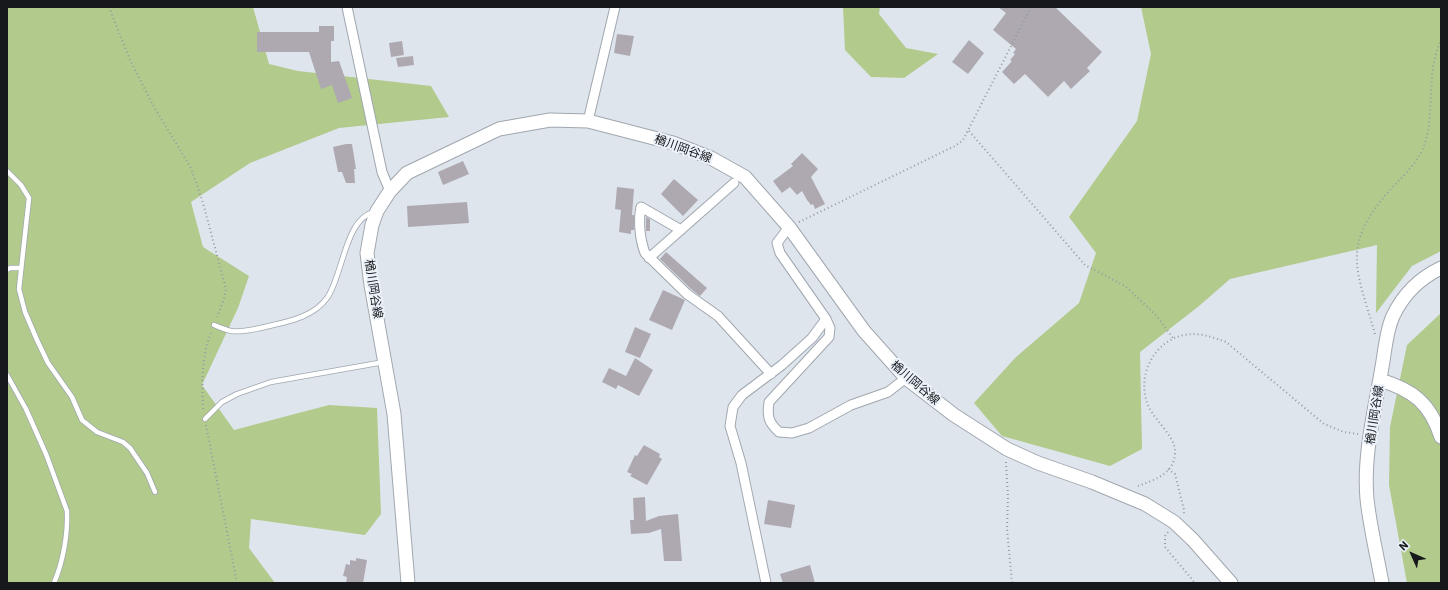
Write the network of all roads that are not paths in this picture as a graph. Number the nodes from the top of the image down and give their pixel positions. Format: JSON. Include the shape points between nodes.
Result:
{"nodes":[{"id":1,"x":347,"y":7,"type":"edge"},
{"id":2,"x":615,"y":7,"type":"edge"},
{"id":3,"x":588,"y":122,"type":"junction"},
{"id":4,"x":7,"y":171,"type":"edge"},
{"id":5,"x":734,"y":183,"type":"dead end"},
{"id":6,"x":390,"y":191,"type":"junction"},
{"id":7,"x":377,"y":211,"type":"junction"},
{"id":8,"x":789,"y":227,"type":"junction"},
{"id":9,"x":681,"y":230,"type":"junction"},
{"id":10,"x":649,"y":258,"type":"junction"},
{"id":11,"x":8,"y":268,"type":"edge"},
{"id":12,"x":20,"y":268,"type":"junction"},
{"id":13,"x":1441,"y":268,"type":"edge"},
{"id":14,"x":826,"y":319,"type":"junction"},
{"id":15,"x":214,"y":325,"type":"road end"},
{"id":16,"x":386,"y":361,"type":"junction"},
{"id":17,"x":771,"y":374,"type":"junction"},
{"id":18,"x":7,"y":375,"type":"edge"},
{"id":19,"x":906,"y":378,"type":"junction"},
{"id":20,"x":1380,"y":380,"type":"junction"},
{"id":21,"x":204,"y":419,"type":"road end"},
{"id":22,"x":1441,"y":437,"type":"edge"},
{"id":23,"x":155,"y":492,"type":"dead end"},
{"id":24,"x":54,"y":583,"type":"edge"},
{"id":25,"x":408,"y":583,"type":"edge"},
{"id":26,"x":766,"y":583,"type":"edge"},
{"id":27,"x":1231,"y":583,"type":"edge"},
{"id":28,"x":1382,"y":583,"type":"edge"}],
"edges":[{"from":1,"to":6,"type":"street","via":[[382,172]]},
{"from":2,"to":3,"type":"street"},
{"from":3,"to":6,"type":"main road","name":"楢川岡谷線","via":[[550,120],[499,129],[407,173]]},
{"from":3,"to":8,"type":"main road","name":"楢川岡谷線","via":[[673,143],[711,158],[745,178]]},
{"from":4,"to":12,"type":"lane","via":[[21,185],[29,198]]},
{"from":5,"to":9,"type":"street"},
{"from":6,"to":7,"type":"main road","name":"楢川岡谷線"},
{"from":7,"to":15,"type":"lane","via":[[367,213],[361,219],[344,253],[334,286],[327,299],[318,307],[303,317],[257,329],[232,331]]},
{"from":7,"to":16,"type":"main road","name":"楢川岡谷線","via":[[367,253]]},
{"from":8,"to":14,"type":"street","via":[[777,243],[780,253]]},
{"from":8,"to":19,"type":"main road","name":"楢川岡谷線","via":[[864,331]]},
{"from":9,"to":10,"type":"street"},
{"from":9,"to":10,"type":"street","via":[[641,207],[639,214],[642,246]]},
{"from":10,"to":17,"type":"street","via":[[687,294],[718,316]]},
{"from":11,"to":12,"type":"lane"},
{"from":12,"to":23,"type":"lane","via":[[19,289],[25,312],[48,363],[72,397],[82,420],[97,432],[123,442],[130,448],[147,473]]},
{"from":13,"to":20,"type":"main road","name":"楢川岡谷線","via":[[1428,274],[1402,299],[1392,317]]},
{"from":14,"to":17,"type":"street","via":[[812,338]]},
{"from":14,"to":19,"type":"street","via":[[830,328],[829,337],[769,402],[770,424],[779,432],[792,433],[809,428],[851,405],[888,392]]},
{"from":16,"to":21,"type":"lane","via":[[271,382],[236,394],[222,402]]},
{"from":16,"to":25,"type":"main road","name":"楢川岡谷線","via":[[394,414]]},
{"from":17,"to":26,"type":"street","via":[[742,395],[733,407],[730,426],[741,463]]},
{"from":18,"to":24,"type":"lane","via":[[46,454],[67,511],[68,520],[59,571]]},
{"from":19,"to":27,"type":"main road","name":"楢川岡谷線","via":[[954,415],[1007,449],[1145,504],[1178,526]]},
{"from":20,"to":22,"type":"main road","via":[[1401,386],[1416,396],[1428,410]]},
{"from":20,"to":28,"type":"main road","name":"楢川岡谷線","via":[[1370,437],[1367,498]]}]}
